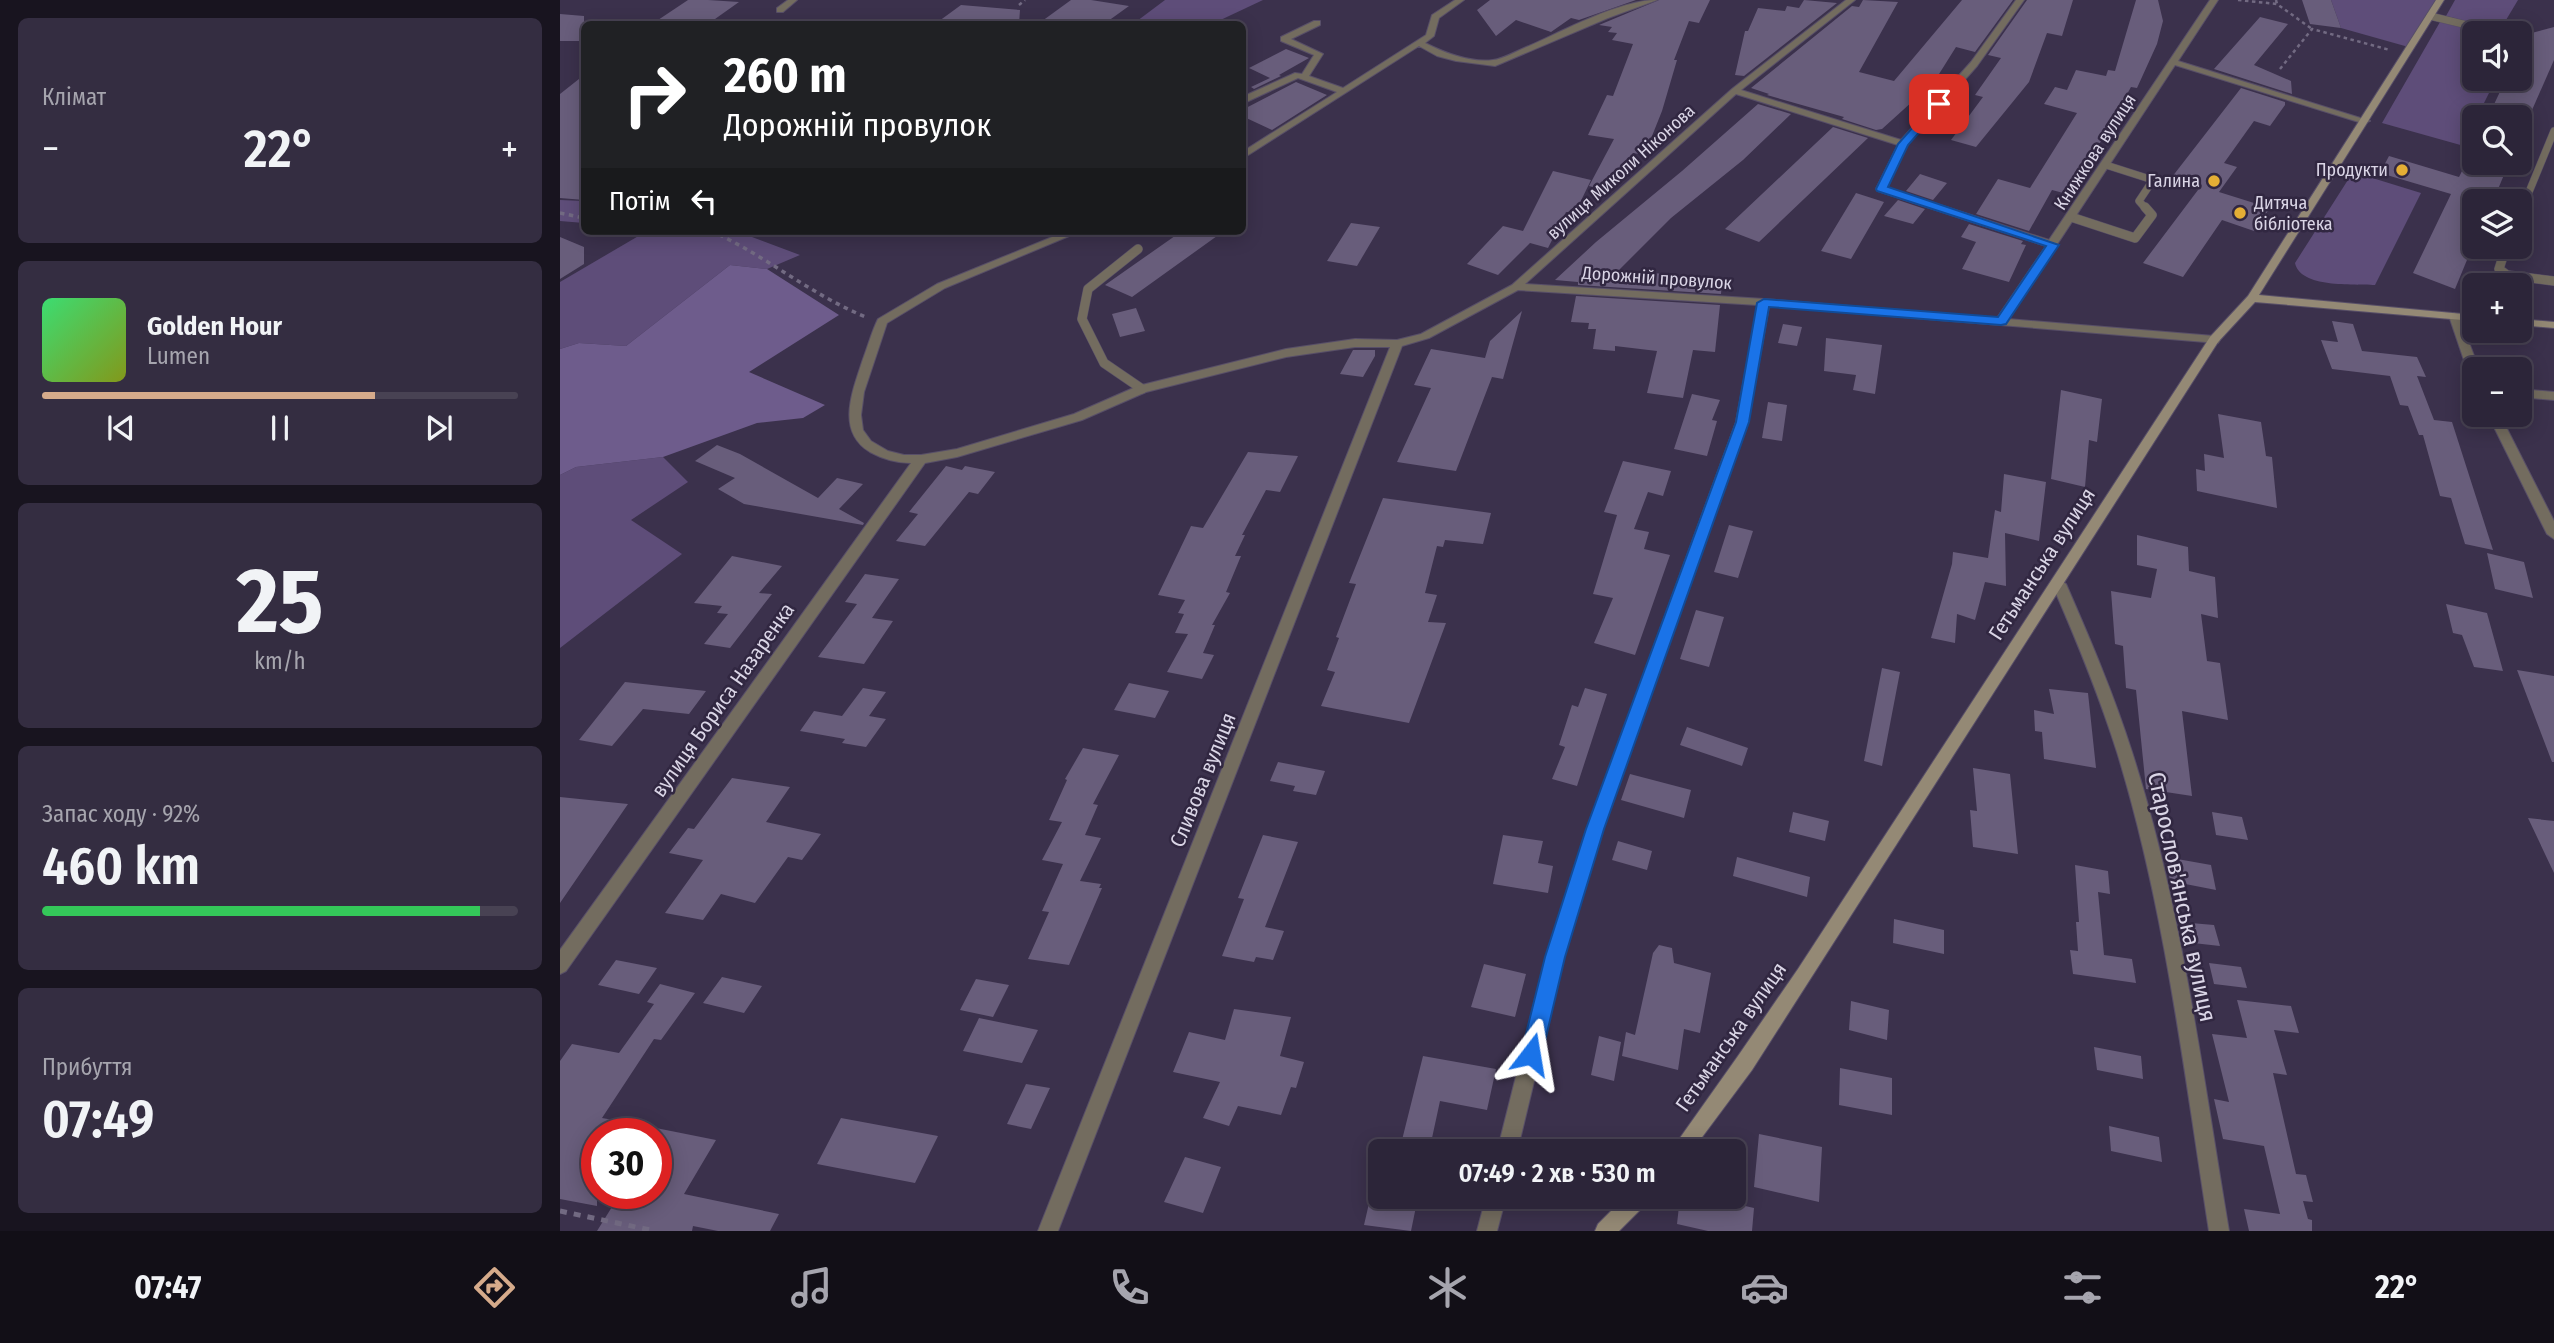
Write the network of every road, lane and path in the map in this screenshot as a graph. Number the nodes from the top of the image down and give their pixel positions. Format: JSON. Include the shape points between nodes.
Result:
{"nodes":[{"id":1,"x":793,"y":0,"type":"edge"},
{"id":2,"x":1025,"y":0,"type":"edge"},
{"id":3,"x":1460,"y":0,"type":"edge"},
{"id":4,"x":1653,"y":0,"type":"edge"},
{"id":5,"x":1851,"y":0,"type":"edge"},
{"id":6,"x":2020,"y":0,"type":"edge"},
{"id":7,"x":2214,"y":0,"type":"edge"},
{"id":8,"x":2238,"y":0,"type":"edge"},
{"id":9,"x":2440,"y":0,"type":"edge"},
{"id":10,"x":2276,"y":2,"type":"edge"},
{"id":11,"x":1019,"y":5,"type":"dead end"},
{"id":12,"x":780,"y":10,"type":"dead end"},
{"id":13,"x":2430,"y":16,"type":"junction"},
{"id":14,"x":1317,"y":23,"type":"dead end"},
{"id":15,"x":2462,"y":24,"type":"edge"},
{"id":16,"x":2312,"y":29,"type":"junction"},
{"id":17,"x":1419,"y":43,"type":"junction"},
{"id":18,"x":2407,"y":55,"type":"junction"},
{"id":19,"x":2173,"y":62,"type":"junction"},
{"id":20,"x":2280,"y":69,"type":"dead end"},
{"id":21,"x":1305,"y":75,"type":"junction"},
{"id":22,"x":1344,"y":91,"type":"junction"},
{"id":23,"x":1735,"y":91,"type":"junction"},
{"id":24,"x":1246,"y":98,"type":"edge"},
{"id":25,"x":2365,"y":121,"type":"junction"},
{"id":26,"x":2554,"y":131,"type":"edge"},
{"id":27,"x":1903,"y":144,"type":"junction"},
{"id":28,"x":1246,"y":153,"type":"edge"},
{"id":29,"x":2106,"y":164,"type":"junction"},
{"id":30,"x":2530,"y":189,"type":"edge"},
{"id":31,"x":560,"y":213,"type":"edge"},
{"id":32,"x":2071,"y":216,"type":"junction"},
{"id":33,"x":581,"y":217,"type":"edge"},
{"id":34,"x":720,"y":235,"type":"edge"},
{"id":35,"x":1066,"y":235,"type":"edge"},
{"id":36,"x":2053,"y":245,"type":"junction"},
{"id":37,"x":1138,"y":249,"type":"dead end"},
{"id":38,"x":2501,"y":259,"type":"edge"},
{"id":39,"x":2554,"y":281,"type":"edge"},
{"id":40,"x":1516,"y":286,"type":"junction"},
{"id":41,"x":2252,"y":298,"type":"junction"},
{"id":42,"x":1764,"y":303,"type":"junction"},
{"id":43,"x":2454,"y":316,"type":"junction"},
{"id":44,"x":2462,"y":317,"type":"edge"},
{"id":45,"x":882,"y":321,"type":"junction"},
{"id":46,"x":2001,"y":321,"type":"junction"},
{"id":47,"x":2532,"y":323,"type":"edge"},
{"id":48,"x":2554,"y":324,"type":"edge"},
{"id":49,"x":2214,"y":340,"type":"junction"},
{"id":50,"x":1397,"y":344,"type":"junction"},
{"id":51,"x":2469,"y":357,"type":"edge"},
{"id":52,"x":1142,"y":389,"type":"junction"},
{"id":53,"x":2532,"y":394,"type":"edge"},
{"id":54,"x":2554,"y":396,"type":"edge"},
{"id":55,"x":2500,"y":427,"type":"edge"},
{"id":56,"x":921,"y":459,"type":"junction"},
{"id":57,"x":2554,"y":534,"type":"edge"},
{"id":58,"x":2059,"y":584,"type":"junction"},
{"id":59,"x":560,"y":965,"type":"edge"},
{"id":60,"x":1510,"y":1139,"type":"edge"},
{"id":61,"x":1689,"y":1139,"type":"edge"},
{"id":62,"x":1493,"y":1209,"type":"edge"},
{"id":63,"x":1627,"y":1209,"type":"edge"},
{"id":64,"x":560,"y":1211,"type":"edge"},
{"id":65,"x":655,"y":1231,"type":"edge"},
{"id":66,"x":1048,"y":1231,"type":"edge"},
{"id":67,"x":1487,"y":1231,"type":"edge"},
{"id":68,"x":1605,"y":1231,"type":"edge"},
{"id":69,"x":2219,"y":1231,"type":"edge"}],
"edges":[{"from":1,"to":12,"type":"street"},
{"from":2,"to":11,"type":"path"},
{"from":3,"to":17,"type":"street","via":[[1435,17],[1430,36]]},
{"from":4,"to":17,"type":"street","via":[[1496,63],[1459,59]]},
{"from":5,"to":23,"type":"street","name":"вулиця Миколи Ніконова"},
{"from":6,"to":27,"type":"street","via":[[1974,64]]},
{"from":7,"to":19,"type":"street","name":"Книжкова вулиця"},
{"from":8,"to":10,"type":"path"},
{"from":9,"to":13,"type":"street","name":"Гетьманська вулиця"},
{"from":10,"to":16,"type":"path"},
{"from":13,"to":15,"type":"lane"},
{"from":13,"to":18,"type":"street","name":"Гетьманська вулиця"},
{"from":14,"to":21,"type":"street","via":[[1284,39],[1319,54]]},
{"from":16,"to":18,"type":"path"},
{"from":16,"to":20,"type":"path"},
{"from":17,"to":22,"type":"street"},
{"from":18,"to":25,"type":"street","name":"Гетьманська вулиця"},
{"from":19,"to":25,"type":"street"},
{"from":19,"to":29,"type":"street","name":"Книжкова вулиця"},
{"from":21,"to":22,"type":"street"},
{"from":21,"to":24,"type":"street","via":[[1292,76]]},
{"from":22,"to":28,"type":"street"},
{"from":23,"to":27,"type":"street"},
{"from":23,"to":40,"type":"street","name":"вулиця Миколи Ніконова"},
{"from":25,"to":41,"type":"street","name":"Гетьманська вулиця"},
{"from":26,"to":30,"type":"lane"},
{"from":27,"to":36,"type":"street","via":[[1881,189]]},
{"from":29,"to":32,"type":"street","name":"Книжкова вулиця"},
{"from":29,"to":32,"type":"lane","via":[[2153,180],[2139,201],[2152,215],[2135,238]]},
{"from":31,"to":33,"type":"path"},
{"from":32,"to":36,"type":"street","name":"Книжкова вулиця"},
{"from":34,"to":45,"type":"path","via":[[846,309]]},
{"from":35,"to":45,"type":"street","via":[[941,286]]},
{"from":36,"to":46,"type":"street","name":"Книжкова вулиця"},
{"from":37,"to":52,"type":"lane","via":[[1088,289],[1082,318],[1104,363]]},
{"from":38,"to":39,"type":"lane","via":[[2499,269],[2507,275]]},
{"from":40,"to":42,"type":"street","name":"Дорожній провулок"},
{"from":40,"to":50,"type":"street","name":"вулиця Миколи Ніконова","via":[[1425,336]]},
{"from":41,"to":43,"type":"street"},
{"from":41,"to":49,"type":"street","name":"Гетьманська вулиця"},
{"from":42,"to":46,"type":"street","name":"Дорожній провулок"},
{"from":42,"to":60,"type":"street","via":[[1742,422],[1595,829],[1555,957]]},
{"from":43,"to":44,"type":"street"},
{"from":43,"to":51,"type":"street"},
{"from":45,"to":56,"type":"street","via":[[858,392],[857,431],[884,454]]},
{"from":46,"to":49,"type":"street","name":"Дорожній провулок"},
{"from":47,"to":48,"type":"street"},
{"from":49,"to":58,"type":"street","name":"Гетьманська вулиця"},
{"from":50,"to":52,"type":"street","via":[[1355,343],[1286,353]]},
{"from":50,"to":66,"type":"street","name":"Сливова вулиця"},
{"from":52,"to":56,"type":"street","via":[[1013,437]]},
{"from":53,"to":54,"type":"street"},
{"from":55,"to":57,"type":"street"},
{"from":56,"to":59,"type":"street","name":"вулиця Бориса Назаренка"},
{"from":58,"to":61,"type":"street","name":"Гетьманська вулиця","via":[[1797,986]]},
{"from":58,"to":69,"type":"street","name":"Старослов'янська вулиця","via":[[2093,659],[2132,777],[2175,957]]},
{"from":62,"to":67,"type":"street"},
{"from":63,"to":68,"type":"street"},
{"from":64,"to":65,"type":"path"}]}
